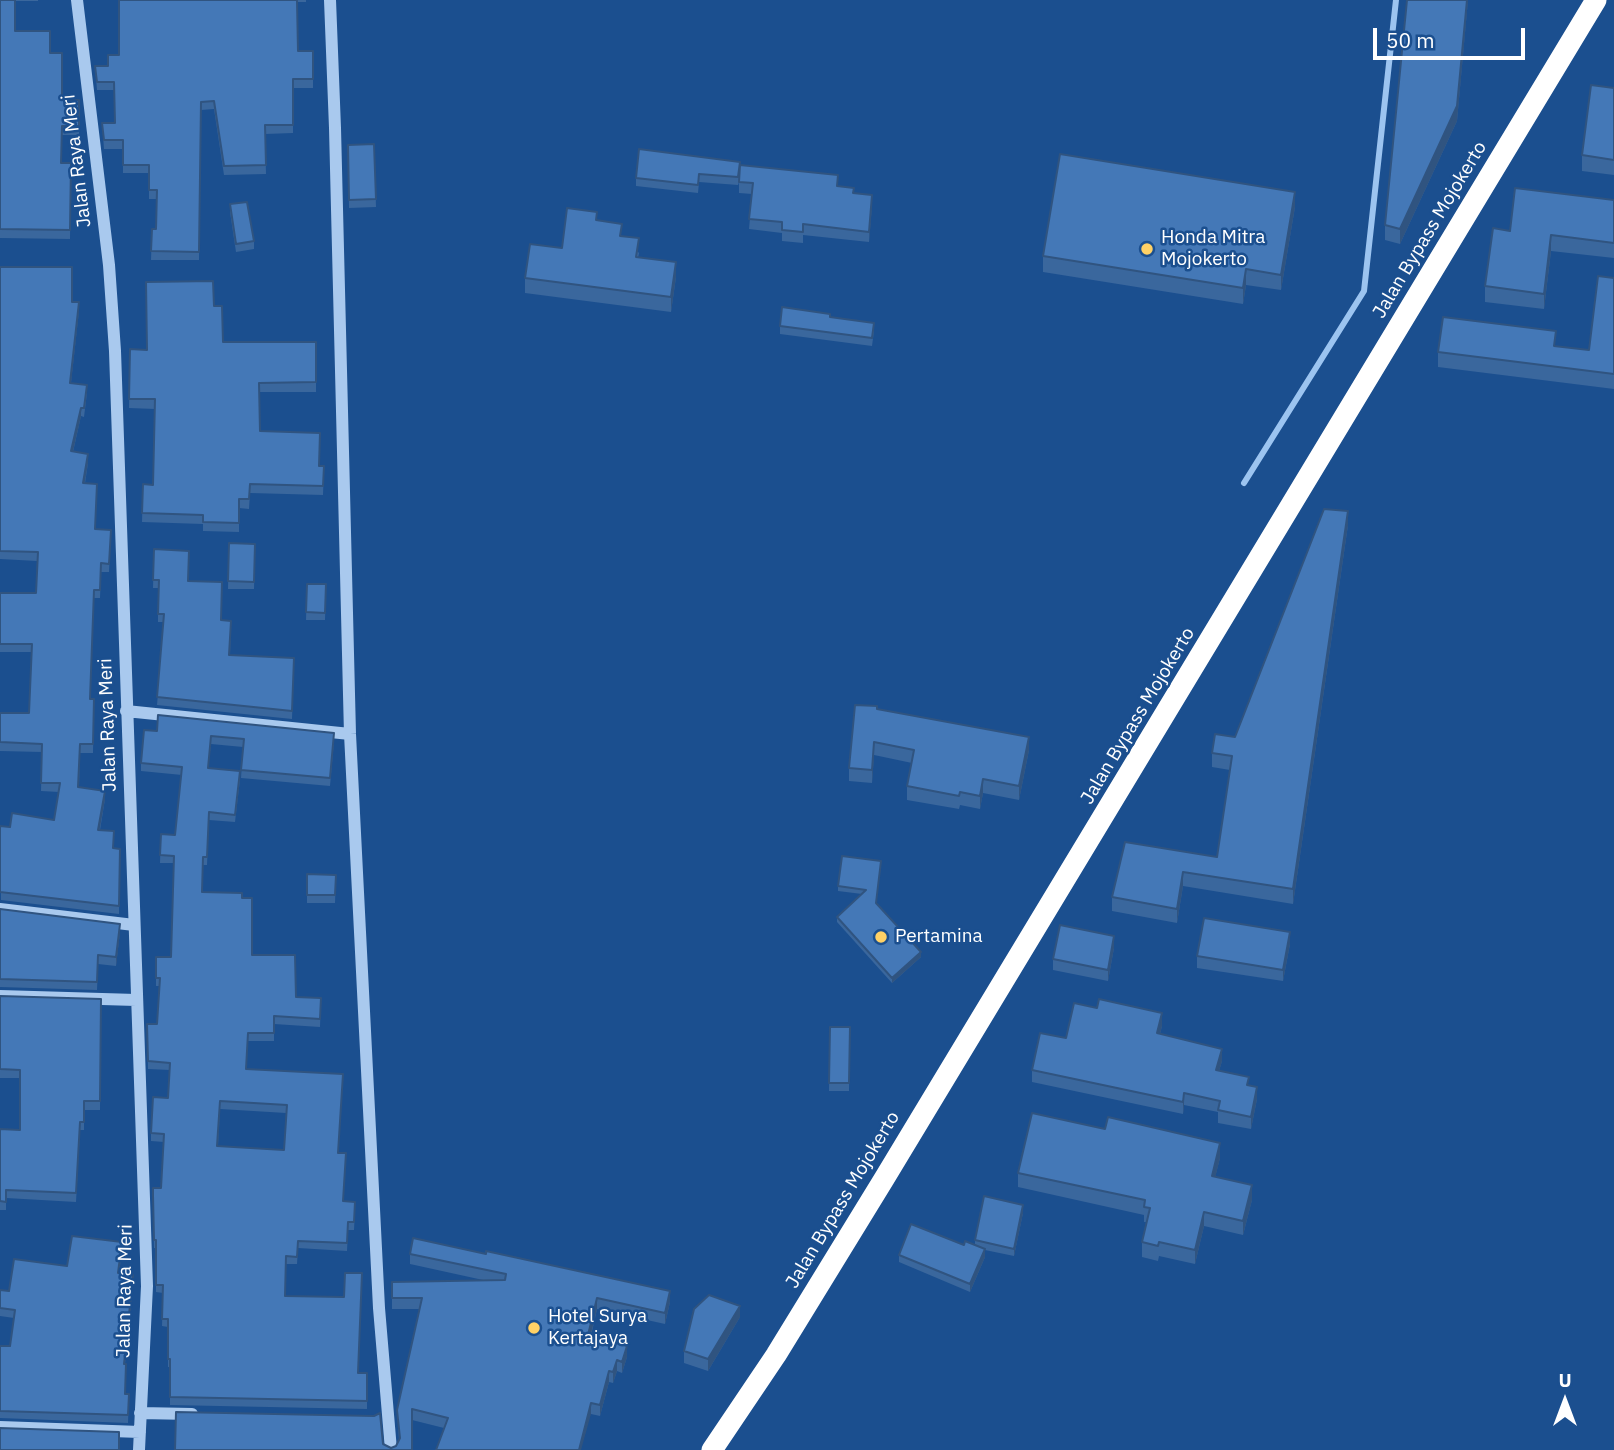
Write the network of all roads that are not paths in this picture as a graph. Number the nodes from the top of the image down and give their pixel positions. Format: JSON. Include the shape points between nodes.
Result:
{"nodes":[{"id":1,"x":77,"y":0,"type":"edge"},
{"id":2,"x":330,"y":0,"type":"edge"},
{"id":3,"x":1596,"y":0,"type":"edge"},
{"id":4,"x":126,"y":711,"type":"junction"},
{"id":5,"x":350,"y":734,"type":"junction"},
{"id":6,"x":0,"y":909,"type":"edge"},
{"id":7,"x":134,"y":925,"type":"junction"},
{"id":8,"x":0,"y":996,"type":"edge"},
{"id":9,"x":136,"y":1000,"type":"junction"},
{"id":10,"x":140,"y":1413,"type":"junction"},
{"id":11,"x":209,"y":1414,"type":"edge"},
{"id":12,"x":0,"y":1427,"type":"edge"},
{"id":13,"x":140,"y":1433,"type":"junction"},
{"id":14,"x":139,"y":1450,"type":"edge"},
{"id":15,"x":391,"y":1450,"type":"edge"},
{"id":16,"x":712,"y":1450,"type":"edge"}],
"edges":[{"from":1,"to":4,"type":"street","name":"Jalan Raya Meri","via":[[112,307]]},
{"from":2,"to":5,"type":"street"},
{"from":3,"to":16,"type":"highway","name":"Jalan Bypass Mojokerto","via":[[776,1355]]},
{"from":4,"to":5,"type":"street"},
{"from":4,"to":7,"type":"street","name":"Jalan Raya Meri"},
{"from":5,"to":15,"type":"street","via":[[377,1268]]},
{"from":6,"to":7,"type":"street"},
{"from":7,"to":9,"type":"street","name":"Jalan Raya Meri"},
{"from":8,"to":9,"type":"street"},
{"from":9,"to":10,"type":"street","name":"Jalan Raya Meri","via":[[147,1286]]},
{"from":10,"to":11,"type":"street"},
{"from":10,"to":13,"type":"street","name":"Jalan Raya Meri"},
{"from":12,"to":13,"type":"street"},
{"from":13,"to":14,"type":"street","name":"Jalan Raya Meri"}]}
